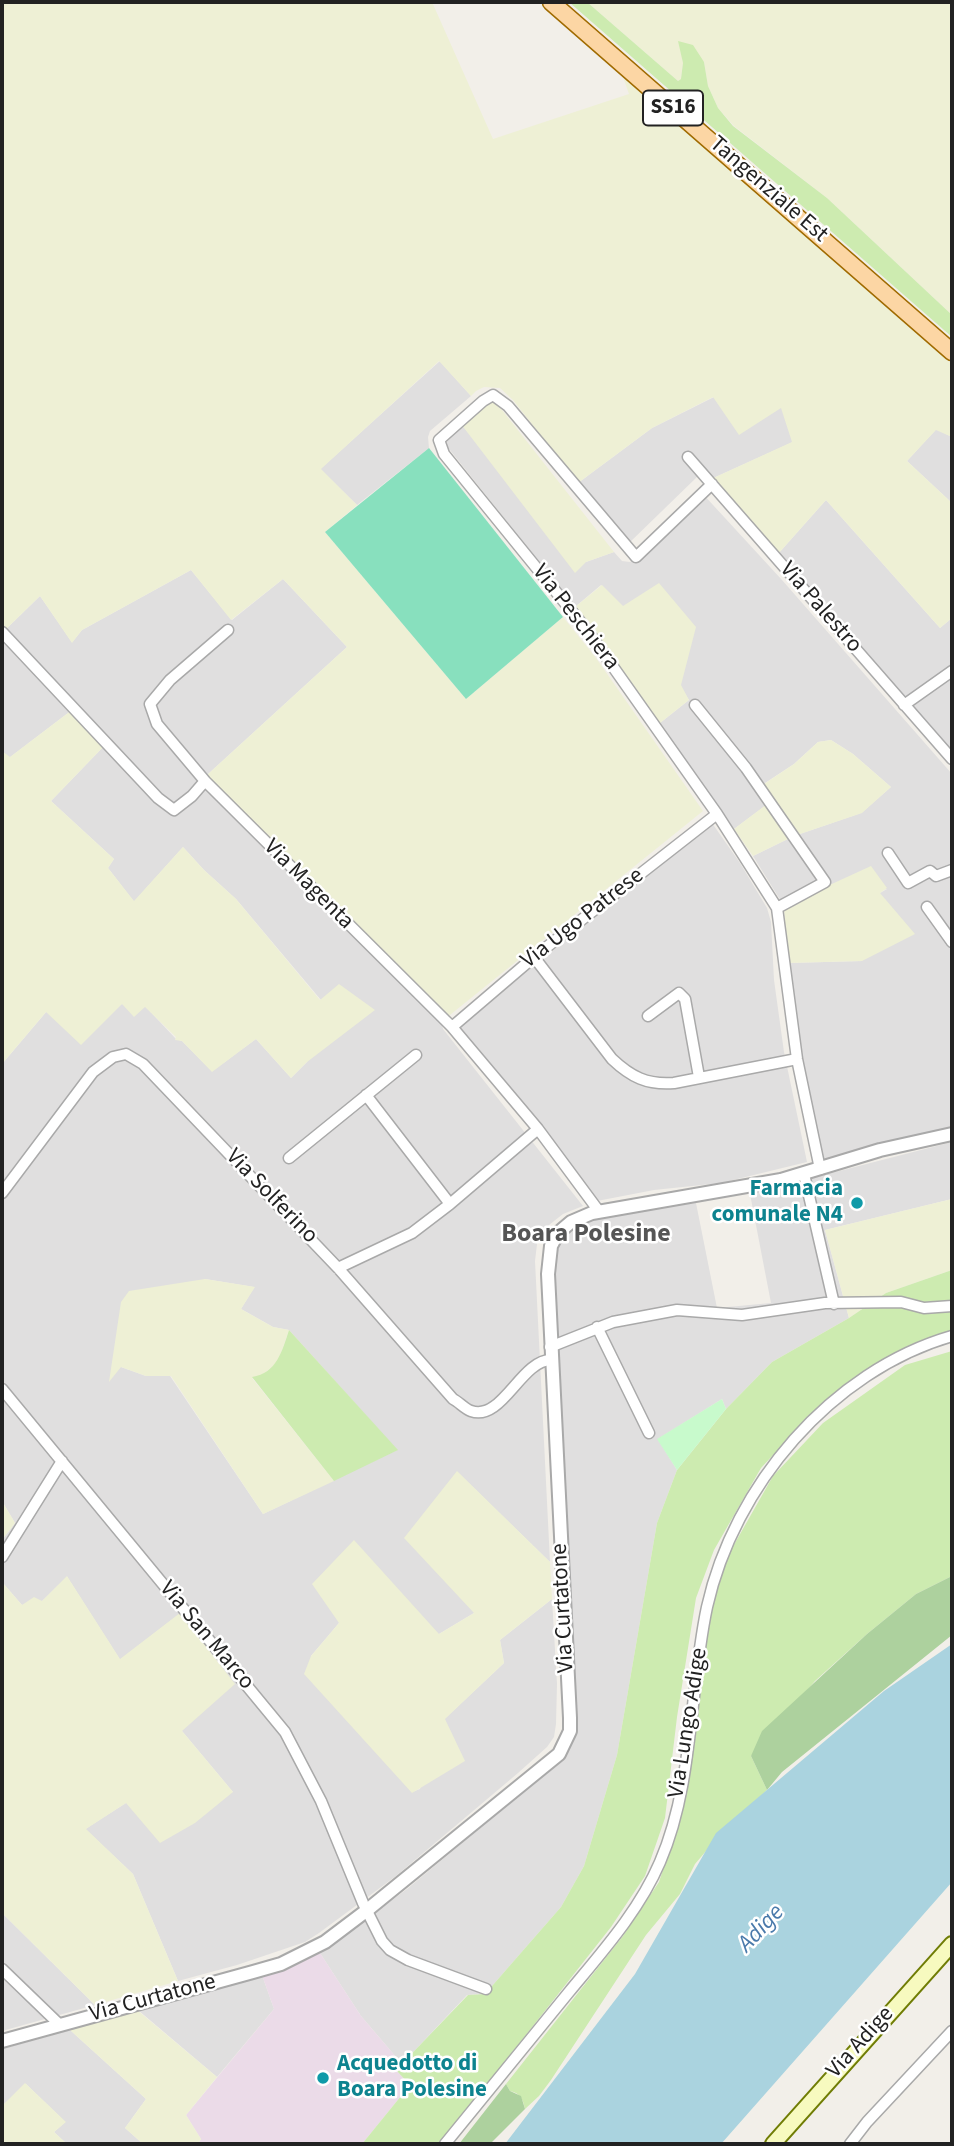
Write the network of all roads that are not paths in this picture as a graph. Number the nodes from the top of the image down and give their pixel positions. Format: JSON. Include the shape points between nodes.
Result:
{"nodes":[{"id":1,"x":551,"y":2,"type":"edge"},
{"id":2,"x":952,"y":352,"type":"edge"},
{"id":3,"x":688,"y":457,"type":"dead end"},
{"id":4,"x":712,"y":484,"type":"junction"},
{"id":5,"x":228,"y":629,"type":"dead end"},
{"id":6,"x":2,"y":632,"type":"edge"},
{"id":7,"x":952,"y":671,"type":"edge"},
{"id":8,"x":695,"y":705,"type":"dead end"},
{"id":9,"x":904,"y":705,"type":"junction"},
{"id":10,"x":952,"y":760,"type":"edge"},
{"id":11,"x":205,"y":781,"type":"junction"},
{"id":12,"x":717,"y":814,"type":"junction"},
{"id":13,"x":888,"y":853,"type":"dead end"},
{"id":14,"x":952,"y":870,"type":"edge"},
{"id":15,"x":927,"y":907,"type":"dead end"},
{"id":16,"x":776,"y":908,"type":"junction"},
{"id":17,"x":952,"y":942,"type":"edge"},
{"id":18,"x":534,"y":957,"type":"junction"},
{"id":19,"x":648,"y":1016,"type":"dead end"},
{"id":20,"x":452,"y":1027,"type":"junction"},
{"id":21,"x":416,"y":1055,"type":"dead end"},
{"id":22,"x":797,"y":1059,"type":"junction"},
{"id":23,"x":699,"y":1077,"type":"junction"},
{"id":24,"x":366,"y":1095,"type":"junction"},
{"id":25,"x":538,"y":1129,"type":"junction"},
{"id":26,"x":952,"y":1134,"type":"edge"},
{"id":27,"x":289,"y":1158,"type":"dead end"},
{"id":28,"x":820,"y":1169,"type":"junction"},
{"id":29,"x":804,"y":1174,"type":"junction"},
{"id":30,"x":2,"y":1193,"type":"edge"},
{"id":31,"x":450,"y":1204,"type":"junction"},
{"id":32,"x":598,"y":1210,"type":"junction"},
{"id":33,"x":338,"y":1268,"type":"junction"},
{"id":34,"x":834,"y":1304,"type":"junction"},
{"id":35,"x":952,"y":1306,"type":"edge"},
{"id":36,"x":597,"y":1327,"type":"junction"},
{"id":37,"x":952,"y":1336,"type":"edge"},
{"id":38,"x":550,"y":1353,"type":"junction"},
{"id":39,"x":2,"y":1389,"type":"edge"},
{"id":40,"x":649,"y":1433,"type":"dead end"},
{"id":41,"x":62,"y":1461,"type":"junction"},
{"id":42,"x":2,"y":1558,"type":"edge"},
{"id":43,"x":366,"y":1911,"type":"junction"},
{"id":44,"x":952,"y":1944,"type":"edge"},
{"id":45,"x":2,"y":1969,"type":"edge"},
{"id":46,"x":486,"y":1989,"type":"dead end"},
{"id":47,"x":60,"y":2025,"type":"junction"},
{"id":48,"x":952,"y":2031,"type":"edge"},
{"id":49,"x":2,"y":2041,"type":"edge"},
{"id":50,"x":444,"y":2144,"type":"edge"},
{"id":51,"x":773,"y":2144,"type":"edge"},
{"id":52,"x":850,"y":2144,"type":"edge"}],
"edges":[{"from":1,"to":2,"type":"main road","name":"Tangenziale Est","number":"SS16"},
{"from":3,"to":4,"type":"street","name":"Via Palestro"},
{"from":4,"to":9,"type":"street","name":"Via Palestro"},
{"from":4,"to":12,"type":"street","name":"Via Peschiera","via":[[636,557],[508,406],[493,395],[439,440],[444,454],[587,630]]},
{"from":5,"to":11,"type":"street","name":"Via Magenta","via":[[150,704],[157,724]]},
{"from":6,"to":11,"type":"street","via":[[174,810]]},
{"from":7,"to":9,"type":"street"},
{"from":8,"to":16,"type":"street","via":[[746,768],[825,881]]},
{"from":9,"to":10,"type":"street","name":"Via Palestro"},
{"from":11,"to":20,"type":"street","name":"Via Magenta"},
{"from":12,"to":16,"type":"street","name":"Via Peschiera"},
{"from":12,"to":18,"type":"street","name":"Via Ugo Patrese"},
{"from":13,"to":14,"type":"street","via":[[908,883],[930,871],[936,876]]},
{"from":15,"to":17,"type":"street"},
{"from":16,"to":22,"type":"street","name":"Via Peschiera"},
{"from":18,"to":20,"type":"street","name":"Via Ugo Patrese"},
{"from":18,"to":23,"type":"street","via":[[624,1071],[660,1084]]},
{"from":19,"to":23,"type":"street","via":[[679,993],[685,999]]},
{"from":20,"to":25,"type":"street","name":"Via Magenta"},
{"from":21,"to":24,"type":"street"},
{"from":22,"to":23,"type":"street"},
{"from":22,"to":28,"type":"street","name":"Via Peschiera"},
{"from":24,"to":27,"type":"street"},
{"from":24,"to":31,"type":"street"},
{"from":25,"to":31,"type":"street"},
{"from":25,"to":32,"type":"street","name":"Via Magenta"},
{"from":26,"to":28,"type":"street","name":"Via Curtatone"},
{"from":28,"to":29,"type":"street","name":"Via Curtatone"},
{"from":29,"to":32,"type":"street","name":"Via Curtatone"},
{"from":29,"to":34,"type":"street"},
{"from":30,"to":33,"type":"street","name":"Via Solferino","via":[[93,1072],[113,1057],[126,1054],[143,1064]]},
{"from":31,"to":33,"type":"street","via":[[412,1233]]},
{"from":32,"to":38,"type":"street","name":"Via Curtatone","via":[[571,1222],[551,1246]]},
{"from":33,"to":38,"type":"street","name":"Via Solferino","via":[[453,1399],[470,1411],[481,1412],[498,1404]]},
{"from":34,"to":35,"type":"street"},
{"from":34,"to":36,"type":"street","via":[[742,1315],[677,1310]]},
{"from":36,"to":38,"type":"street"},
{"from":36,"to":40,"type":"street"},
{"from":37,"to":50,"type":"street","name":"Via Lungo Adige","via":[[908,1352],[838,1397],[767,1475],[732,1533],[708,1606],[681,1787],[670,1833],[646,1892]]},
{"from":38,"to":43,"type":"street","name":"Via Curtatone","via":[[570,1731],[558,1754]]},
{"from":39,"to":41,"type":"street","name":"Via San Marco"},
{"from":41,"to":42,"type":"street"},
{"from":41,"to":43,"type":"street","name":"Via San Marco","via":[[285,1732],[321,1801]]},
{"from":43,"to":46,"type":"street","name":"Via San Marco","via":[[382,1941],[397,1955]]},
{"from":43,"to":47,"type":"street","name":"Via Curtatone","via":[[325,1941],[281,1964]]},
{"from":44,"to":51,"type":"main road","name":"Via Adige"},
{"from":45,"to":47,"type":"street"},
{"from":47,"to":49,"type":"street","name":"Via Curtatone"},
{"from":48,"to":52,"type":"street"}]}
